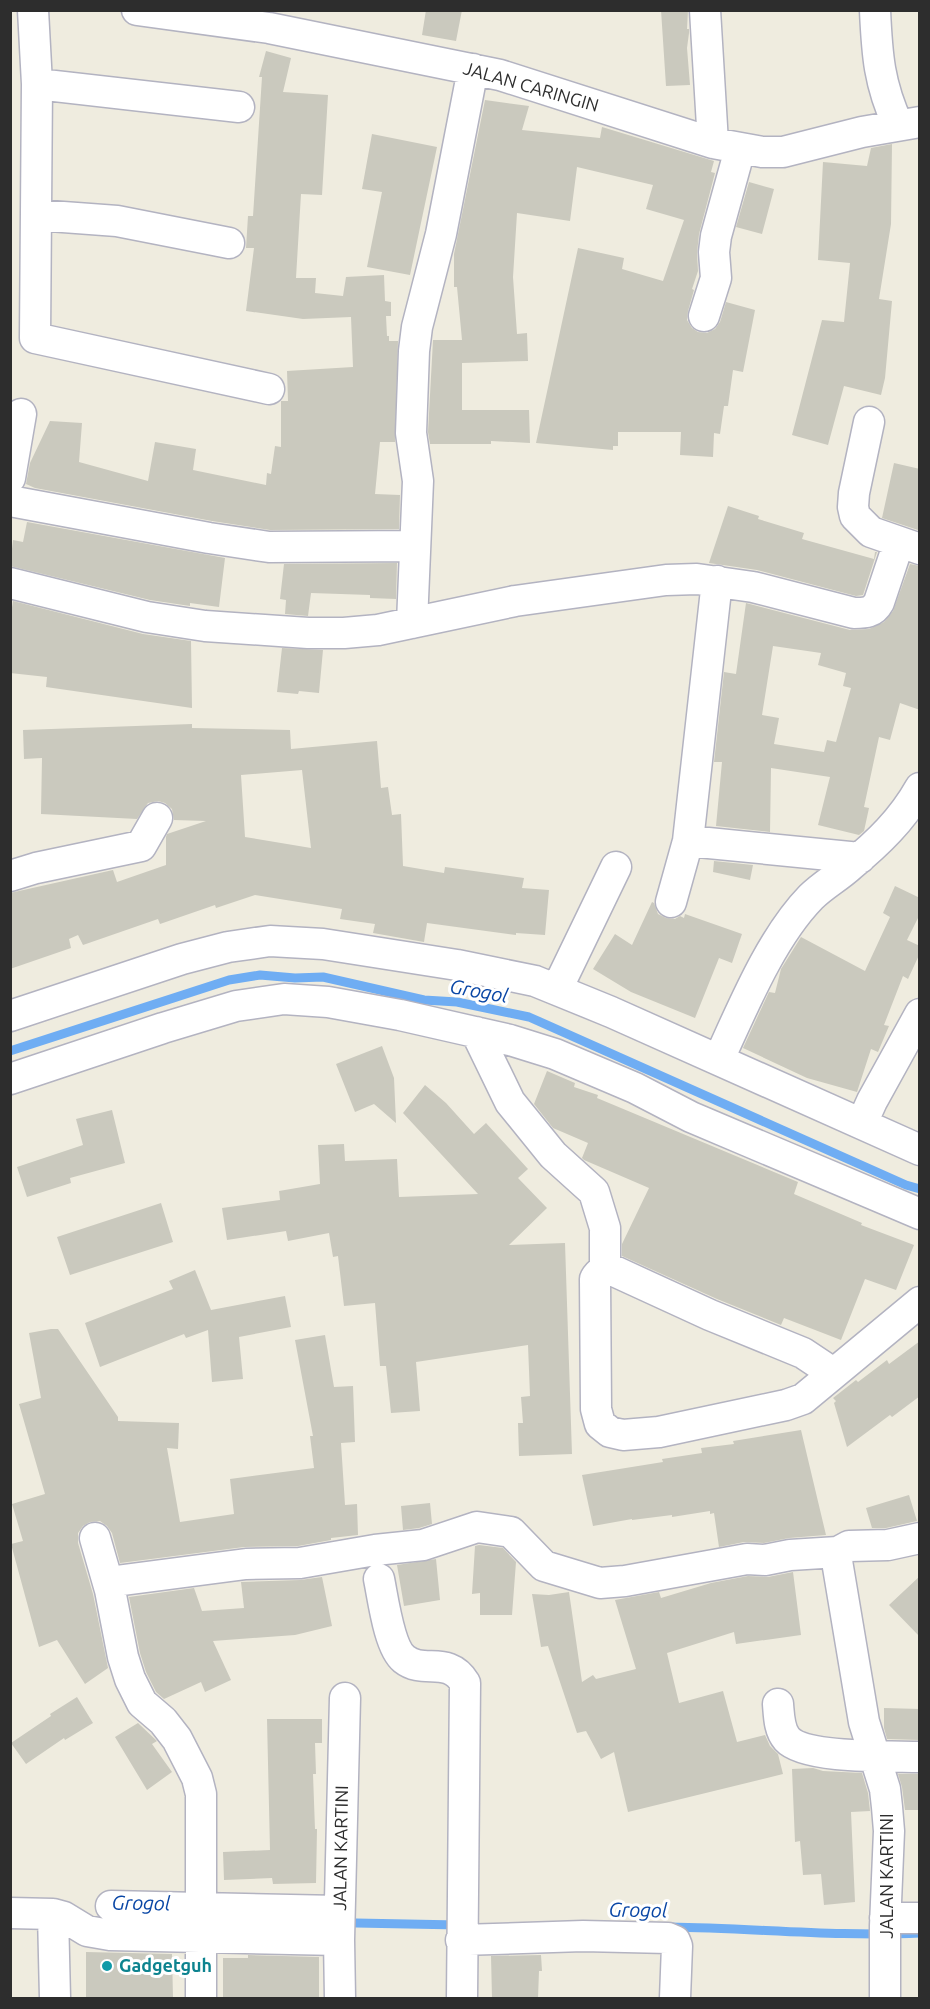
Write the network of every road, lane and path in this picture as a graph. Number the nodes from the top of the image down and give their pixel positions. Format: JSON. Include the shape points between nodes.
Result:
{"nodes":[{"id":1,"x":33,"y":10,"type":"edge"},
{"id":2,"x":137,"y":10,"type":"edge"},
{"id":3,"x":705,"y":10,"type":"edge"},
{"id":4,"x":875,"y":10,"type":"edge"},
{"id":5,"x":473,"y":69,"type":"junction"},
{"id":6,"x":37,"y":84,"type":"junction"},
{"id":7,"x":239,"y":106,"type":"dead end"},
{"id":8,"x":909,"y":123,"type":"edge"},
{"id":9,"x":726,"y":146,"type":"junction"},
{"id":10,"x":36,"y":215,"type":"junction"},
{"id":11,"x":229,"y":243,"type":"dead end"},
{"id":12,"x":704,"y":316,"type":"dead end"},
{"id":13,"x":269,"y":389,"type":"dead end"},
{"id":14,"x":21,"y":414,"type":"dead end"},
{"id":15,"x":869,"y":422,"type":"dead end"},
{"id":16,"x":10,"y":478,"type":"edge"},
{"id":17,"x":10,"y":501,"type":"edge"},
{"id":18,"x":415,"y":546,"type":"junction"},
{"id":19,"x":909,"y":546,"type":"edge"},
{"id":20,"x":717,"y":581,"type":"junction"},
{"id":21,"x":10,"y":583,"type":"edge"},
{"id":22,"x":412,"y":623,"type":"junction"},
{"id":23,"x":920,"y":788,"type":"edge"},
{"id":24,"x":157,"y":818,"type":"dead end"},
{"id":25,"x":688,"y":841,"type":"junction"},
{"id":26,"x":860,"y":858,"type":"junction"},
{"id":27,"x":616,"y":867,"type":"dead end"},
{"id":28,"x":10,"y":876,"type":"edge"},
{"id":29,"x":670,"y":902,"type":"dead end"},
{"id":30,"x":557,"y":989,"type":"junction"},
{"id":31,"x":920,"y":1014,"type":"edge"},
{"id":32,"x":10,"y":1016,"type":"edge"},
{"id":33,"x":476,"y":1032,"type":"junction"},
{"id":34,"x":719,"y":1059,"type":"junction"},
{"id":35,"x":10,"y":1079,"type":"edge"},
{"id":36,"x":862,"y":1124,"type":"junction"},
{"id":37,"x":920,"y":1150,"type":"edge"},
{"id":38,"x":920,"y":1214,"type":"edge"},
{"id":39,"x":605,"y":1269,"type":"junction"},
{"id":40,"x":920,"y":1302,"type":"edge"},
{"id":41,"x":833,"y":1373,"type":"junction"},
{"id":42,"x":95,"y":1538,"type":"dead end"},
{"id":43,"x":920,"y":1538,"type":"edge"},
{"id":44,"x":841,"y":1550,"type":"junction"},
{"id":45,"x":379,"y":1579,"type":"dead end"},
{"id":46,"x":108,"y":1582,"type":"junction"},
{"id":47,"x":345,"y":1698,"type":"dead end"},
{"id":48,"x":778,"y":1704,"type":"dead end"},
{"id":49,"x":874,"y":1756,"type":"junction"},
{"id":50,"x":920,"y":1757,"type":"edge"},
{"id":51,"x":111,"y":1906,"type":"dead end"},
{"id":52,"x":201,"y":1908,"type":"junction"},
{"id":53,"x":10,"y":1912,"type":"edge"},
{"id":54,"x":53,"y":1914,"type":"junction"},
{"id":55,"x":920,"y":1918,"type":"edge"},
{"id":56,"x":339,"y":1925,"type":"junction"},
{"id":57,"x":461,"y":1928,"type":"junction"},
{"id":58,"x":885,"y":1931,"type":"junction"},
{"id":59,"x":201,"y":1938,"type":"junction"},
{"id":60,"x":55,"y":1998,"type":"edge"},
{"id":61,"x":201,"y":1998,"type":"edge"},
{"id":62,"x":340,"y":1998,"type":"edge"},
{"id":63,"x":462,"y":1998,"type":"edge"},
{"id":64,"x":675,"y":1998,"type":"edge"},
{"id":65,"x":885,"y":1998,"type":"edge"}],
"edges":[{"from":1,"to":6,"type":"street"},
{"from":2,"to":5,"type":"street","name":"JALAN CARINGIN","via":[[269,28]]},
{"from":3,"to":9,"type":"street"},
{"from":4,"to":8,"type":"street","via":[[884,93]]},
{"from":5,"to":9,"type":"street","name":"JALAN CARINGIN"},
{"from":5,"to":18,"type":"street","via":[[414,351],[411,434],[418,481]]},
{"from":6,"to":7,"type":"street"},
{"from":6,"to":10,"type":"street"},
{"from":8,"to":9,"type":"street","name":"JALAN CARINGIN","via":[[783,152]]},
{"from":9,"to":12,"type":"street","via":[[714,252],[716,278]]},
{"from":10,"to":11,"type":"street","via":[[117,221]]},
{"from":10,"to":13,"type":"street","via":[[35,338]]},
{"from":14,"to":16,"type":"street"},
{"from":15,"to":19,"type":"street","via":[[854,493],[855,516],[871,532]]},
{"from":17,"to":18,"type":"street","via":[[269,547]]},
{"from":18,"to":22,"type":"street"},
{"from":19,"to":20,"type":"street","via":[[879,602],[869,612],[854,613]]},
{"from":20,"to":22,"type":"street","via":[[666,580],[515,601]]},
{"from":20,"to":25,"type":"street"},
{"from":21,"to":22,"type":"street","via":[[147,617],[205,626],[344,633]]},
{"from":23,"to":26,"type":"street","via":[[898,822]]},
{"from":24,"to":28,"type":"street","via":[[141,846]]},
{"from":25,"to":26,"type":"street"},
{"from":25,"to":29,"type":"street"},
{"from":26,"to":34,"type":"street","via":[[810,897],[780,939]]},
{"from":27,"to":30,"type":"street"},
{"from":30,"to":32,"type":"street","via":[[457,965],[323,944],[270,941],[182,959]]},
{"from":30,"to":34,"type":"street"},
{"from":31,"to":36,"type":"street"},
{"from":33,"to":35,"type":"street","via":[[354,1006],[273,1000],[207,1014]]},
{"from":33,"to":38,"type":"street","via":[[575,1062],[691,1117]]},
{"from":33,"to":39,"type":"street","via":[[510,1102],[553,1155],[594,1192],[605,1228]]},
{"from":34,"to":36,"type":"street"},
{"from":36,"to":37,"type":"street"},
{"from":39,"to":41,"type":"street","via":[[803,1353]]},
{"from":39,"to":41,"type":"street","via":[[595,1280],[596,1409],[600,1424],[610,1432],[659,1432],[763,1411],[803,1399]]},
{"from":40,"to":41,"type":"street"},
{"from":42,"to":46,"type":"street"},
{"from":43,"to":44,"type":"street"},
{"from":44,"to":46,"type":"street","via":[[747,1559],[600,1583],[544,1566],[511,1532],[477,1527],[423,1545],[300,1563],[246,1564]]},
{"from":44,"to":49,"type":"street","name":"JALAN KARTINI","via":[[837,1561],[864,1722]]},
{"from":45,"to":57,"type":"street","via":[[394,1645],[403,1658],[415,1664],[446,1666],[459,1673],[465,1683]]},
{"from":46,"to":52,"type":"street","via":[[123,1657],[136,1693],[149,1712],[170,1727],[197,1778],[201,1794]]},
{"from":47,"to":56,"type":"street","name":"JALAN KARTINI"},
{"from":48,"to":49,"type":"street","via":[[780,1725],[786,1738],[796,1746],[817,1752]]},
{"from":49,"to":50,"type":"street"},
{"from":49,"to":58,"type":"street","name":"JALAN KARTINI","via":[[885,1789],[889,1831]]},
{"from":51,"to":52,"type":"street"},
{"from":52,"to":56,"type":"street"},
{"from":53,"to":54,"type":"street"},
{"from":54,"to":59,"type":"street","via":[[97,1934]]},
{"from":54,"to":60,"type":"street"},
{"from":55,"to":58,"type":"street"},
{"from":56,"to":59,"type":"street"},
{"from":56,"to":62,"type":"street","name":"JALAN KARTINI"},
{"from":57,"to":63,"type":"street"},
{"from":57,"to":64,"type":"street","via":[[668,1938],[677,1946]]},
{"from":58,"to":65,"type":"street","name":"JALAN KARTINI"},
{"from":59,"to":61,"type":"street"}]}
